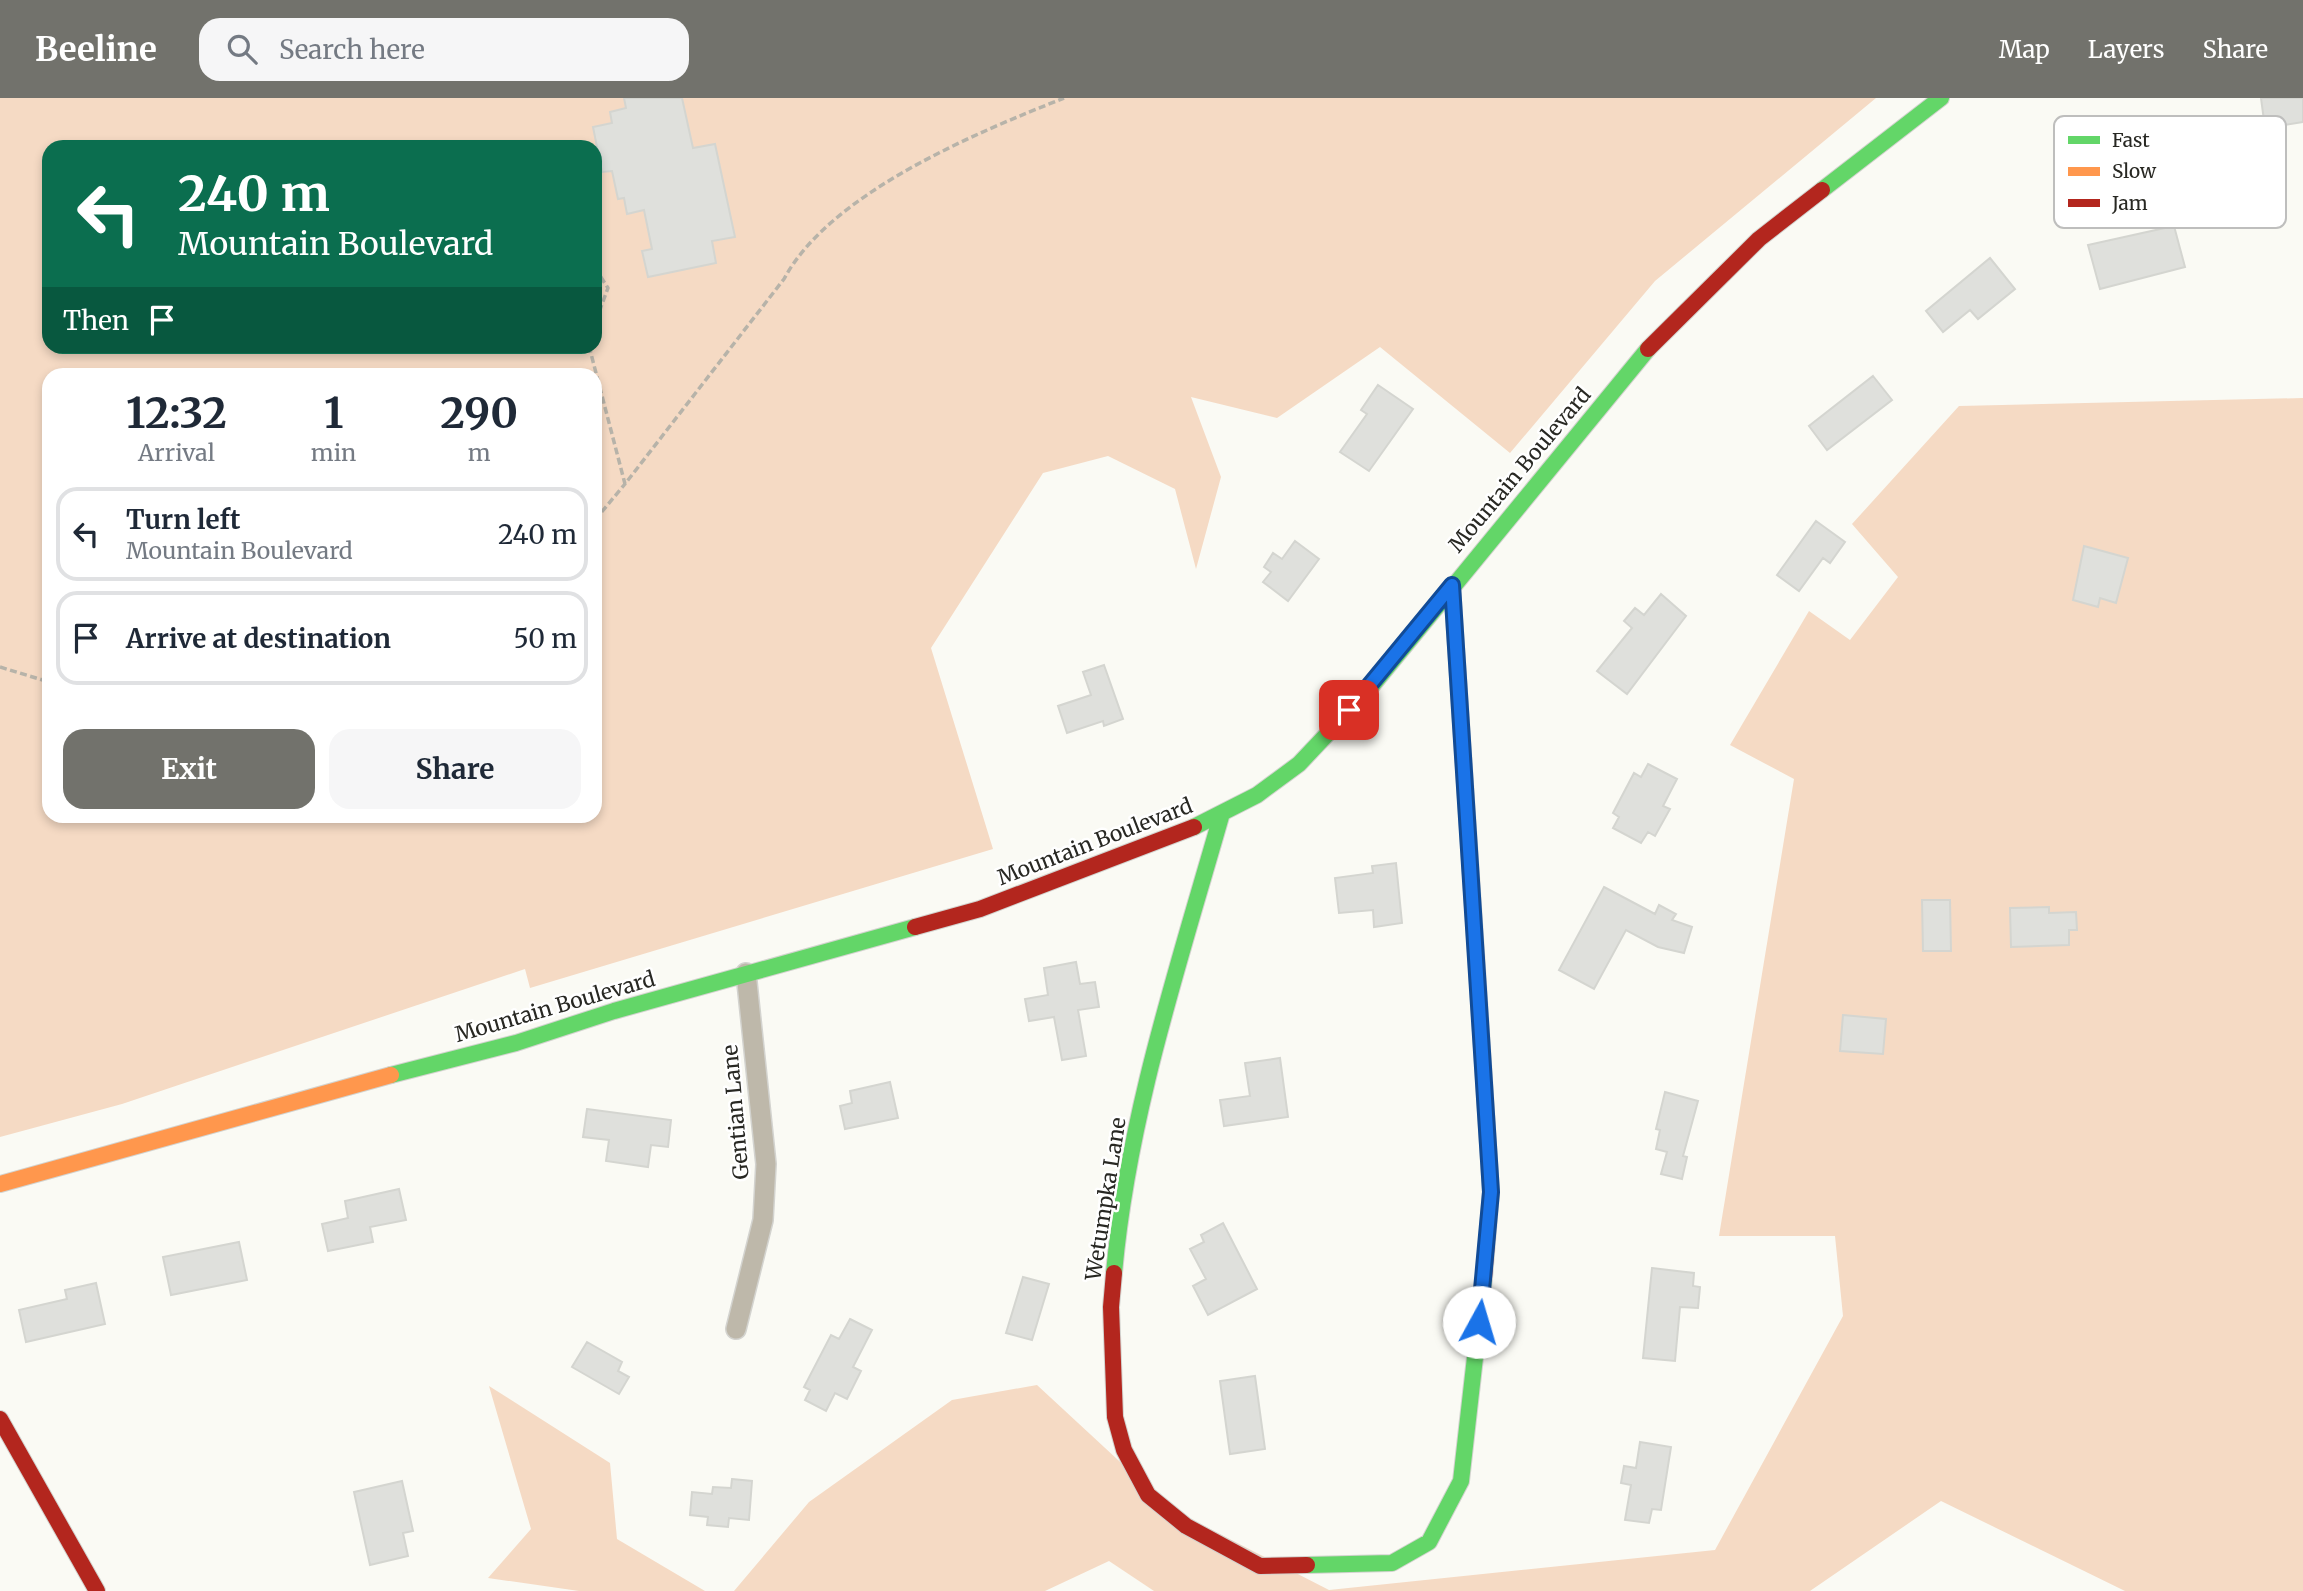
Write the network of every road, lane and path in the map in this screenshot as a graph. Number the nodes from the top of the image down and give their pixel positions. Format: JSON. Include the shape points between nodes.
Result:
{"nodes":[{"id":1,"x":1064,"y":98,"type":"edge"},
{"id":2,"x":1941,"y":98,"type":"edge"},
{"id":3,"x":602,"y":279,"type":"edge"},
{"id":4,"x":602,"y":304,"type":"edge"},
{"id":5,"x":602,"y":396,"type":"edge"},
{"id":6,"x":625,"y":484,"type":"junction"},
{"id":7,"x":602,"y":512,"type":"edge"},
{"id":8,"x":1452,"y":585,"type":"junction"},
{"id":9,"x":0,"y":667,"type":"edge"},
{"id":10,"x":42,"y":680,"type":"edge"},
{"id":11,"x":1222,"y":813,"type":"junction"},
{"id":12,"x":746,"y":973,"type":"junction"},
{"id":13,"x":0,"y":1184,"type":"edge"},
{"id":14,"x":736,"y":1329,"type":"dead end"},
{"id":15,"x":0,"y":1419,"type":"edge"},
{"id":16,"x":97,"y":1591,"type":"edge"}],
"edges":[{"from":1,"to":6,"type":"path","via":[[968,136],[844,210],[794,260]]},
{"from":2,"to":8,"type":"street","name":"Mountain Boulevard","via":[[1759,239],[1659,336]]},
{"from":3,"to":4,"type":"path","via":[[608,288]]},
{"from":5,"to":6,"type":"path"},
{"from":6,"to":7,"type":"path"},
{"from":8,"to":11,"type":"street","name":"Mountain Boulevard","via":[[1366,693],[1299,764],[1257,795]]},
{"from":8,"to":11,"type":"street","name":"Wetumpka Lane","via":[[1490,1224],[1461,1481],[1429,1542],[1392,1563],[1260,1566],[1215,1543],[1148,1495],[1124,1450],[1115,1417],[1111,1307],[1118,1230],[1148,1073]]},
{"from":9,"to":10,"type":"path"},
{"from":11,"to":12,"type":"street","name":"Mountain Boulevard","via":[[1183,833],[980,909]]},
{"from":12,"to":13,"type":"street","name":"Mountain Boulevard","via":[[516,1042]]},
{"from":12,"to":14,"type":"street","name":"Gentian Lane","via":[[766,1164],[763,1220]]},
{"from":15,"to":16,"type":"street"}]}
